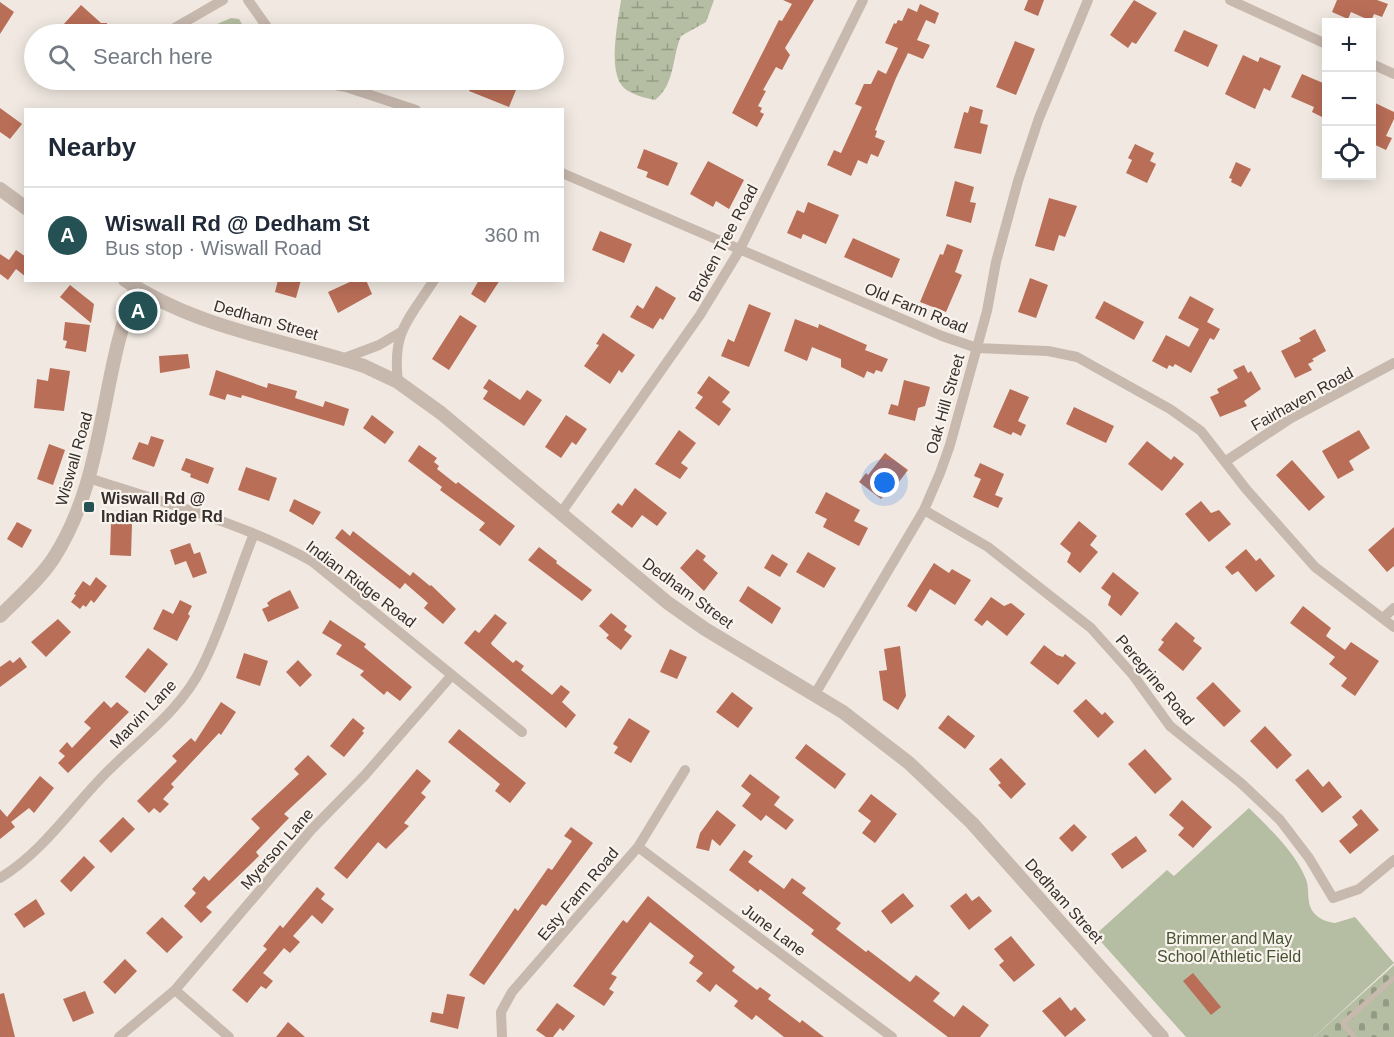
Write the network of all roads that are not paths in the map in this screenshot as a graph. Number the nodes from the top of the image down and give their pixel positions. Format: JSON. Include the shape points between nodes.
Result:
{"nodes":[{"id":1,"x":223,"y":0,"type":"edge"},
{"id":2,"x":248,"y":0,"type":"edge"},
{"id":3,"x":862,"y":0,"type":"edge"},
{"id":4,"x":1088,"y":0,"type":"edge"},
{"id":5,"x":1230,"y":0,"type":"edge"},
{"id":6,"x":181,"y":24,"type":"edge"},
{"id":7,"x":265,"y":24,"type":"edge"},
{"id":8,"x":1322,"y":42,"type":"edge"},
{"id":9,"x":1376,"y":66,"type":"edge"},
{"id":10,"x":1394,"y":74,"type":"edge"},
{"id":11,"x":355,"y":90,"type":"edge"},
{"id":12,"x":410,"y":108,"type":"edge"},
{"id":13,"x":564,"y":174,"type":"edge"},
{"id":14,"x":0,"y":189,"type":"edge"},
{"id":15,"x":24,"y":207,"type":"edge"},
{"id":16,"x":739,"y":251,"type":"junction"},
{"id":17,"x":434,"y":282,"type":"edge"},
{"id":18,"x":130,"y":284,"type":"edge"},
{"id":19,"x":401,"y":332,"type":"junction"},
{"id":20,"x":977,"y":348,"type":"junction"},
{"id":21,"x":342,"y":359,"type":"junction"},
{"id":22,"x":1394,"y":363,"type":"edge"},
{"id":23,"x":398,"y":382,"type":"junction"},
{"id":24,"x":1226,"y":461,"type":"junction"},
{"id":25,"x":89,"y":478,"type":"junction"},
{"id":26,"x":924,"y":510,"type":"junction"},
{"id":27,"x":561,"y":513,"type":"junction"},
{"id":28,"x":254,"y":534,"type":"junction"},
{"id":29,"x":1394,"y":608,"type":"edge"},
{"id":30,"x":0,"y":616,"type":"edge"},
{"id":31,"x":1383,"y":618,"type":"junction"},
{"id":32,"x":1394,"y":627,"type":"edge"},
{"id":33,"x":452,"y":675,"type":"junction"},
{"id":34,"x":815,"y":694,"type":"junction"},
{"id":35,"x":522,"y":732,"type":"dead end"},
{"id":36,"x":686,"y":770,"type":"dead end"},
{"id":37,"x":638,"y":847,"type":"junction"},
{"id":38,"x":1394,"y":860,"type":"edge"},
{"id":39,"x":0,"y":878,"type":"edge"},
{"id":40,"x":1394,"y":978,"type":"edge"},
{"id":41,"x":175,"y":990,"type":"junction"},
{"id":42,"x":119,"y":1037,"type":"edge"},
{"id":43,"x":229,"y":1037,"type":"edge"},
{"id":44,"x":502,"y":1037,"type":"edge"},
{"id":45,"x":892,"y":1037,"type":"edge"},
{"id":46,"x":1162,"y":1037,"type":"edge"},
{"id":47,"x":1354,"y":1037,"type":"edge"}],
"edges":[{"from":1,"to":6,"type":"street"},
{"from":2,"to":7,"type":"street"},
{"from":3,"to":16,"type":"street","name":"Broken Tree Road"},
{"from":4,"to":20,"type":"street","name":"Oak Hill Street","via":[[1039,118],[1022,171]]},
{"from":5,"to":8,"type":"street"},
{"from":9,"to":10,"type":"street"},
{"from":11,"to":12,"type":"street"},
{"from":13,"to":16,"type":"street","name":"Old Farm Road"},
{"from":14,"to":15,"type":"street"},
{"from":16,"to":20,"type":"street","name":"Old Farm Road"},
{"from":16,"to":27,"type":"street","name":"Broken Tree Road","via":[[694,325]]},
{"from":17,"to":19,"type":"street"},
{"from":18,"to":21,"type":"street","name":"Dedham Street","via":[[170,307],[210,322]]},
{"from":18,"to":25,"type":"street","name":"Wiswall Road"},
{"from":19,"to":21,"type":"street"},
{"from":19,"to":23,"type":"street","via":[[395,356]]},
{"from":20,"to":24,"type":"street","name":"Old Farm Road","via":[[1048,351],[1077,357],[1170,409],[1201,431]]},
{"from":20,"to":26,"type":"street","name":"Oak Hill Street","via":[[950,445]]},
{"from":21,"to":23,"type":"street","name":"Dedham Street"},
{"from":22,"to":24,"type":"street","name":"Fairhaven Road","via":[[1291,418]]},
{"from":23,"to":27,"type":"street","name":"Dedham Street"},
{"from":24,"to":31,"type":"street","name":"Old Farm Road","via":[[1315,567]]},
{"from":25,"to":28,"type":"street","name":"Indian Ridge Road"},
{"from":25,"to":30,"type":"street","name":"Wiswall Road","via":[[73,522],[52,560]]},
{"from":26,"to":34,"type":"street","name":"Oak Hill Street"},
{"from":26,"to":38,"type":"street","name":"Peregrine Road","via":[[988,547],[1091,628],[1133,675],[1170,726],[1280,820],[1333,898],[1359,889]]},
{"from":27,"to":34,"type":"street","name":"Dedham Street","via":[[687,616]]},
{"from":28,"to":33,"type":"street","name":"Indian Ridge Road","via":[[313,562]]},
{"from":28,"to":39,"type":"street","name":"Marvin Lane","via":[[202,667],[189,690],[23,864]]},
{"from":29,"to":31,"type":"street"},
{"from":31,"to":32,"type":"street","name":"Old Farm Road"},
{"from":33,"to":35,"type":"street","name":"Indian Ridge Road"},
{"from":33,"to":41,"type":"street","name":"Myerson Lane","via":[[366,775],[312,829]]},
{"from":34,"to":46,"type":"street","name":"Dedham Street","via":[[875,734],[958,809]]},
{"from":36,"to":37,"type":"street","name":"Esty Farm Road"},
{"from":37,"to":44,"type":"street","name":"Esty Farm Road","via":[[512,992],[501,1012]]},
{"from":37,"to":45,"type":"street","name":"June Lane"},
{"from":40,"to":47,"type":"lane","via":[[1343,1023]]},
{"from":41,"to":42,"type":"street","name":"Myerson Lane"},
{"from":41,"to":43,"type":"street"}]}
